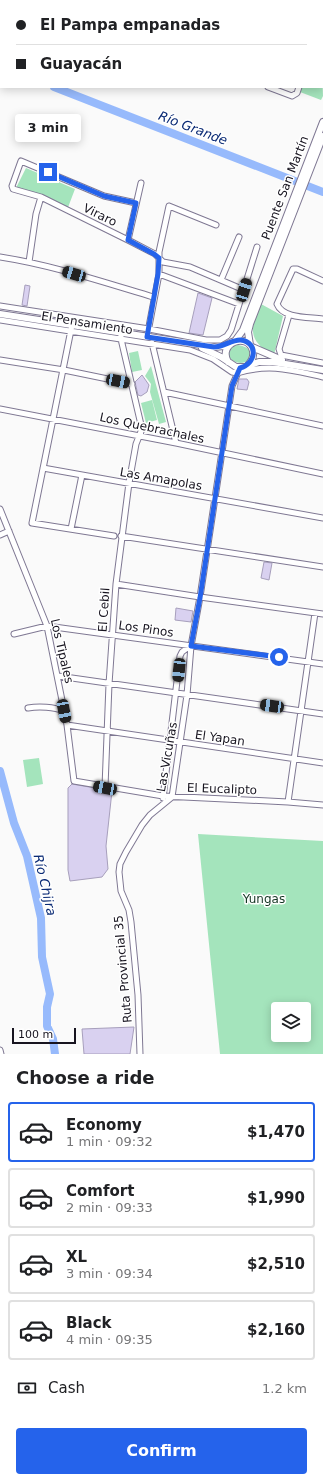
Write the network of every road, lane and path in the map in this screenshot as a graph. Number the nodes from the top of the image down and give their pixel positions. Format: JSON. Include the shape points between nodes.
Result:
{"nodes":[{"id":1,"x":271,"y":88,"type":"edge"},
{"id":2,"x":299,"y":88,"type":"edge"},
{"id":3,"x":323,"y":122,"type":"edge"},
{"id":4,"x":323,"y":136,"type":"edge"},
{"id":5,"x":141,"y":183,"type":"dead end"},
{"id":6,"x":41,"y":197,"type":"junction"},
{"id":7,"x":136,"y":203,"type":"junction"},
{"id":8,"x":216,"y":225,"type":"dead end"},
{"id":9,"x":239,"y":237,"type":"dead end"},
{"id":10,"x":128,"y":240,"type":"junction"},
{"id":11,"x":257,"y":247,"type":"dead end"},
{"id":12,"x":0,"y":258,"type":"edge"},
{"id":13,"x":159,"y":258,"type":"junction"},
{"id":14,"x":29,"y":262,"type":"junction"},
{"id":15,"x":271,"y":264,"type":"junction"},
{"id":16,"x":158,"y":274,"type":"junction"},
{"id":17,"x":221,"y":280,"type":"junction"},
{"id":18,"x":323,"y":281,"type":"edge"},
{"id":19,"x":244,"y":290,"type":"junction"},
{"id":20,"x":153,"y":297,"type":"junction"},
{"id":21,"x":239,"y":304,"type":"junction"},
{"id":22,"x":0,"y":306,"type":"edge"},
{"id":23,"x":0,"y":314,"type":"edge"},
{"id":24,"x":26,"y":314,"type":"junction"},
{"id":25,"x":289,"y":315,"type":"junction"},
{"id":26,"x":323,"y":319,"type":"edge"},
{"id":27,"x":0,"y":320,"type":"edge"},
{"id":28,"x":106,"y":323,"type":"junction"},
{"id":29,"x":72,"y":328,"type":"junction"},
{"id":30,"x":149,"y":329,"type":"junction"},
{"id":31,"x":105,"y":330,"type":"junction"},
{"id":32,"x":121,"y":336,"type":"junction"},
{"id":33,"x":147,"y":337,"type":"junction"},
{"id":34,"x":234,"y":342,"type":"junction"},
{"id":35,"x":152,"y":343,"type":"junction"},
{"id":36,"x":184,"y":343,"type":"junction"},
{"id":37,"x":251,"y":346,"type":"junction"},
{"id":38,"x":0,"y":360,"type":"edge"},
{"id":39,"x":323,"y":363,"type":"edge"},
{"id":40,"x":306,"y":367,"type":"junction"},
{"id":41,"x":236,"y":368,"type":"junction"},
{"id":42,"x":64,"y":370,"type":"junction"},
{"id":43,"x":323,"y":370,"type":"edge"},
{"id":44,"x":323,"y":377,"type":"edge"},
{"id":45,"x":132,"y":384,"type":"junction"},
{"id":46,"x":164,"y":392,"type":"junction"},
{"id":47,"x":229,"y":406,"type":"junction"},
{"id":48,"x":0,"y":409,"type":"edge"},
{"id":49,"x":53,"y":418,"type":"junction"},
{"id":50,"x":323,"y":426,"type":"edge"},
{"id":51,"x":139,"y":436,"type":"junction"},
{"id":52,"x":176,"y":443,"type":"junction"},
{"id":53,"x":222,"y":453,"type":"junction"},
{"id":54,"x":43,"y":468,"type":"junction"},
{"id":55,"x":323,"y":474,"type":"edge"},
{"id":56,"x":82,"y":475,"type":"junction"},
{"id":57,"x":129,"y":483,"type":"junction"},
{"id":58,"x":215,"y":498,"type":"junction"},
{"id":59,"x":0,"y":510,"type":"edge"},
{"id":60,"x":323,"y":518,"type":"edge"},
{"id":61,"x":71,"y":529,"type":"junction"},
{"id":62,"x":9,"y":530,"type":"junction"},
{"id":63,"x":0,"y":535,"type":"edge"},
{"id":64,"x":114,"y":536,"type":"dead end"},
{"id":65,"x":121,"y":536,"type":"junction"},
{"id":66,"x":207,"y":550,"type":"junction"},
{"id":67,"x":323,"y":567,"type":"edge"},
{"id":68,"x":116,"y":584,"type":"junction"},
{"id":69,"x":200,"y":598,"type":"junction"},
{"id":70,"x":315,"y":613,"type":"junction"},
{"id":71,"x":323,"y":614,"type":"edge"},
{"id":72,"x":48,"y":626,"type":"junction"},
{"id":73,"x":14,"y":634,"type":"dead end"},
{"id":74,"x":112,"y":634,"type":"junction"},
{"id":75,"x":191,"y":646,"type":"junction"},
{"id":76,"x":308,"y":661,"type":"junction"},
{"id":77,"x":323,"y":664,"type":"edge"},
{"id":78,"x":179,"y":670,"type":"junction"},
{"id":79,"x":190,"y":671,"type":"junction"},
{"id":80,"x":58,"y":676,"type":"junction"},
{"id":81,"x":109,"y":684,"type":"junction"},
{"id":82,"x":176,"y":693,"type":"junction"},
{"id":83,"x":187,"y":695,"type":"junction"},
{"id":84,"x":28,"y":708,"type":"dead end"},
{"id":85,"x":300,"y":710,"type":"junction"},
{"id":86,"x":64,"y":711,"type":"junction"},
{"id":87,"x":323,"y":714,"type":"edge"},
{"id":88,"x":67,"y":726,"type":"junction"},
{"id":89,"x":106,"y":731,"type":"junction"},
{"id":90,"x":170,"y":741,"type":"junction"},
{"id":91,"x":180,"y":742,"type":"junction"},
{"id":92,"x":293,"y":758,"type":"junction"},
{"id":93,"x":323,"y":763,"type":"edge"},
{"id":94,"x":74,"y":781,"type":"joint"},
{"id":95,"x":105,"y":788,"type":"junction"},
{"id":96,"x":163,"y":796,"type":"junction"},
{"id":97,"x":172,"y":797,"type":"junction"},
{"id":98,"x":288,"y":802,"type":"junction"},
{"id":99,"x":165,"y":803,"type":"junction"},
{"id":100,"x":323,"y":805,"type":"edge"},
{"id":101,"x":0,"y":1050,"type":"edge"},
{"id":102,"x":1,"y":1054,"type":"edge"},
{"id":103,"x":140,"y":1054,"type":"edge"}],
"edges":[{"from":1,"to":2,"type":"street","via":[[292,96]]},
{"from":3,"to":15,"type":"main road","name":"Puente San Martín"},
{"from":4,"to":15,"type":"main road","name":"Puente San Martín"},
{"from":5,"to":7,"type":"street"},
{"from":6,"to":7,"type":"street","name":"Viraro","via":[[14,189],[12,186],[21,161],[104,196]]},
{"from":6,"to":10,"type":"street","name":"Viraro"},
{"from":6,"to":14,"type":"street"},
{"from":7,"to":10,"type":"street"},
{"from":8,"to":13,"type":"street","via":[[169,206]]},
{"from":9,"to":17,"type":"street"},
{"from":10,"to":13,"type":"street","name":"Viraro"},
{"from":11,"to":19,"type":"street"},
{"from":12,"to":14,"type":"street"},
{"from":13,"to":16,"type":"street"},
{"from":13,"to":17,"type":"street","name":"Viraro","via":[[163,262],[190,267]]},
{"from":14,"to":20,"type":"street"},
{"from":15,"to":34,"type":"main road","via":[[243,330]]},
{"from":15,"to":37,"type":"main road","via":[[248,332]]},
{"from":16,"to":20,"type":"street"},
{"from":16,"to":21,"type":"street"},
{"from":17,"to":19,"type":"street","name":"Viraro"},
{"from":18,"to":25,"type":"street","via":[[297,269],[291,272],[277,301],[278,307]]},
{"from":19,"to":21,"type":"street"},
{"from":20,"to":30,"type":"street"},
{"from":21,"to":30,"type":"street","via":[[229,334],[220,340],[206,340]]},
{"from":22,"to":24,"type":"street"},
{"from":23,"to":24,"type":"main road"},
{"from":24,"to":28,"type":"street"},
{"from":24,"to":29,"type":"main road"},
{"from":25,"to":26,"type":"street"},
{"from":25,"to":39,"type":"street","via":[[279,349],[281,355]]},
{"from":27,"to":29,"type":"street","name":"El Pensamiento"},
{"from":28,"to":30,"type":"street"},
{"from":28,"to":31,"type":"street"},
{"from":29,"to":31,"type":"main road"},
{"from":29,"to":32,"type":"street","name":"El Pensamiento"},
{"from":29,"to":42,"type":"street"},
{"from":30,"to":33,"type":"street"},
{"from":31,"to":32,"type":"main road"},
{"from":32,"to":33,"type":"main road"},
{"from":32,"to":35,"type":"street","name":"El Pensamiento"},
{"from":32,"to":45,"type":"street","name":"El Cebil"},
{"from":33,"to":36,"type":"main road"},
{"from":34,"to":36,"type":"main road","via":[[214,347]]},
{"from":34,"to":37,"type":"main road","via":[[243,340]]},
{"from":34,"to":41,"type":"main road","via":[[226,350],[226,359]]},
{"from":35,"to":41,"type":"street","name":"El Pensamiento","via":[[201,353]]},
{"from":35,"to":46,"type":"street"},
{"from":36,"to":41,"type":"main road","via":[[208,350]]},
{"from":37,"to":40,"type":"main road","via":[[279,359]]},
{"from":37,"to":41,"type":"main road","via":[[253,357],[249,364]]},
{"from":38,"to":42,"type":"street"},
{"from":40,"to":41,"type":"main road","via":[[266,361]]},
{"from":40,"to":43,"type":"main road"},
{"from":41,"to":44,"type":"street","via":[[270,367]]},
{"from":41,"to":47,"type":"street","name":"Las Vicuñas"},
{"from":42,"to":45,"type":"street"},
{"from":42,"to":49,"type":"street"},
{"from":45,"to":51,"type":"street","name":"El Cebil","via":[[142,429]]},
{"from":46,"to":47,"type":"street"},
{"from":46,"to":52,"type":"street"},
{"from":47,"to":50,"type":"street"},
{"from":47,"to":53,"type":"street","name":"Las Vicuñas"},
{"from":48,"to":49,"type":"street","name":"Los Quebrachales"},
{"from":49,"to":51,"type":"street","name":"Los Quebrachales"},
{"from":49,"to":54,"type":"street"},
{"from":51,"to":52,"type":"street","name":"Los Quebrachales"},
{"from":51,"to":57,"type":"street","name":"El Cebil"},
{"from":52,"to":53,"type":"street","name":"Los Quebrachales"},
{"from":53,"to":55,"type":"street","name":"Los Quebrachales"},
{"from":53,"to":58,"type":"street","name":"Las Vicuñas"},
{"from":54,"to":56,"type":"street","name":"Las Amapolas"},
{"from":54,"to":61,"type":"street","via":[[32,523]]},
{"from":56,"to":57,"type":"street","name":"Las Amapolas"},
{"from":56,"to":61,"type":"street"},
{"from":57,"to":58,"type":"street","name":"Las Amapolas"},
{"from":57,"to":65,"type":"street","name":"El Cebil"},
{"from":58,"to":60,"type":"street","name":"Las Amapolas"},
{"from":58,"to":66,"type":"street","name":"Las Vicuñas"},
{"from":59,"to":62,"type":"street","name":"Los Tipales"},
{"from":61,"to":64,"type":"street"},
{"from":62,"to":63,"type":"street"},
{"from":62,"to":72,"type":"street","name":"Los Tipales"},
{"from":65,"to":66,"type":"street"},
{"from":65,"to":68,"type":"street","name":"El Cebil"},
{"from":66,"to":67,"type":"street"},
{"from":66,"to":69,"type":"street","name":"Las Vicuñas"},
{"from":68,"to":69,"type":"street"},
{"from":68,"to":74,"type":"street","name":"El Cebil"},
{"from":69,"to":70,"type":"street"},
{"from":69,"to":75,"type":"street","name":"Las Vicuñas"},
{"from":70,"to":71,"type":"street"},
{"from":70,"to":76,"type":"street"},
{"from":72,"to":73,"type":"street","name":"Los Pinos"},
{"from":72,"to":74,"type":"street","name":"Los Pinos"},
{"from":72,"to":80,"type":"street","name":"Los Tipales"},
{"from":74,"to":75,"type":"street","name":"Los Pinos"},
{"from":74,"to":81,"type":"street","name":"El Cebil"},
{"from":75,"to":76,"type":"street","name":"Los Pinos"},
{"from":75,"to":78,"type":"street","name":"Las Vicuñas","via":[[182,652]]},
{"from":75,"to":79,"type":"street","name":"Las Vicuñas"},
{"from":76,"to":77,"type":"street","name":"Los Pinos"},
{"from":76,"to":85,"type":"street"},
{"from":78,"to":79,"type":"street","via":[[183,673]]},
{"from":78,"to":82,"type":"street","name":"Las Vicuñas"},
{"from":79,"to":83,"type":"street","name":"Las Vicuñas"},
{"from":80,"to":81,"type":"street"},
{"from":80,"to":86,"type":"street","name":"Los Tipales"},
{"from":81,"to":82,"type":"street"},
{"from":81,"to":89,"type":"street","name":"El Cebil"},
{"from":82,"to":83,"type":"street"},
{"from":82,"to":90,"type":"street","name":"Las Vicuñas"},
{"from":83,"to":85,"type":"street"},
{"from":83,"to":91,"type":"street","name":"Las Vicuñas"},
{"from":84,"to":86,"type":"street","via":[[34,706]]},
{"from":85,"to":87,"type":"street"},
{"from":85,"to":92,"type":"street"},
{"from":86,"to":88,"type":"street","name":"Los Tipales"},
{"from":88,"to":89,"type":"street","name":"El Yapan"},
{"from":88,"to":94,"type":"street","name":"Los Tipales"},
{"from":89,"to":90,"type":"street","name":"El Yapan"},
{"from":89,"to":95,"type":"street","name":"El Cebil"},
{"from":90,"to":91,"type":"street","name":"El Yapan"},
{"from":90,"to":96,"type":"street","name":"Las Vicuñas"},
{"from":91,"to":92,"type":"street","name":"El Yapan"},
{"from":91,"to":97,"type":"street","name":"Las Vicuñas"},
{"from":92,"to":93,"type":"street","name":"El Yapan"},
{"from":92,"to":98,"type":"street"},
{"from":94,"to":95,"type":"street","name":"El Eucalipto"},
{"from":95,"to":96,"type":"street","name":"El Eucalipto"},
{"from":96,"to":97,"type":"street","name":"El Eucalipto"},
{"from":96,"to":99,"type":"street","name":"Las Vicuñas"},
{"from":97,"to":98,"type":"street","name":"El Eucalipto"},
{"from":97,"to":99,"type":"street","name":"Las Vicuñas"},
{"from":98,"to":100,"type":"street","name":"El Eucalipto"},
{"from":99,"to":103,"type":"street","name":"Ruta Provincial 35","via":[[142,825],[120,864],[119,872],[121,891],[131,922],[138,995]]},
{"from":101,"to":102,"type":"street"}]}
